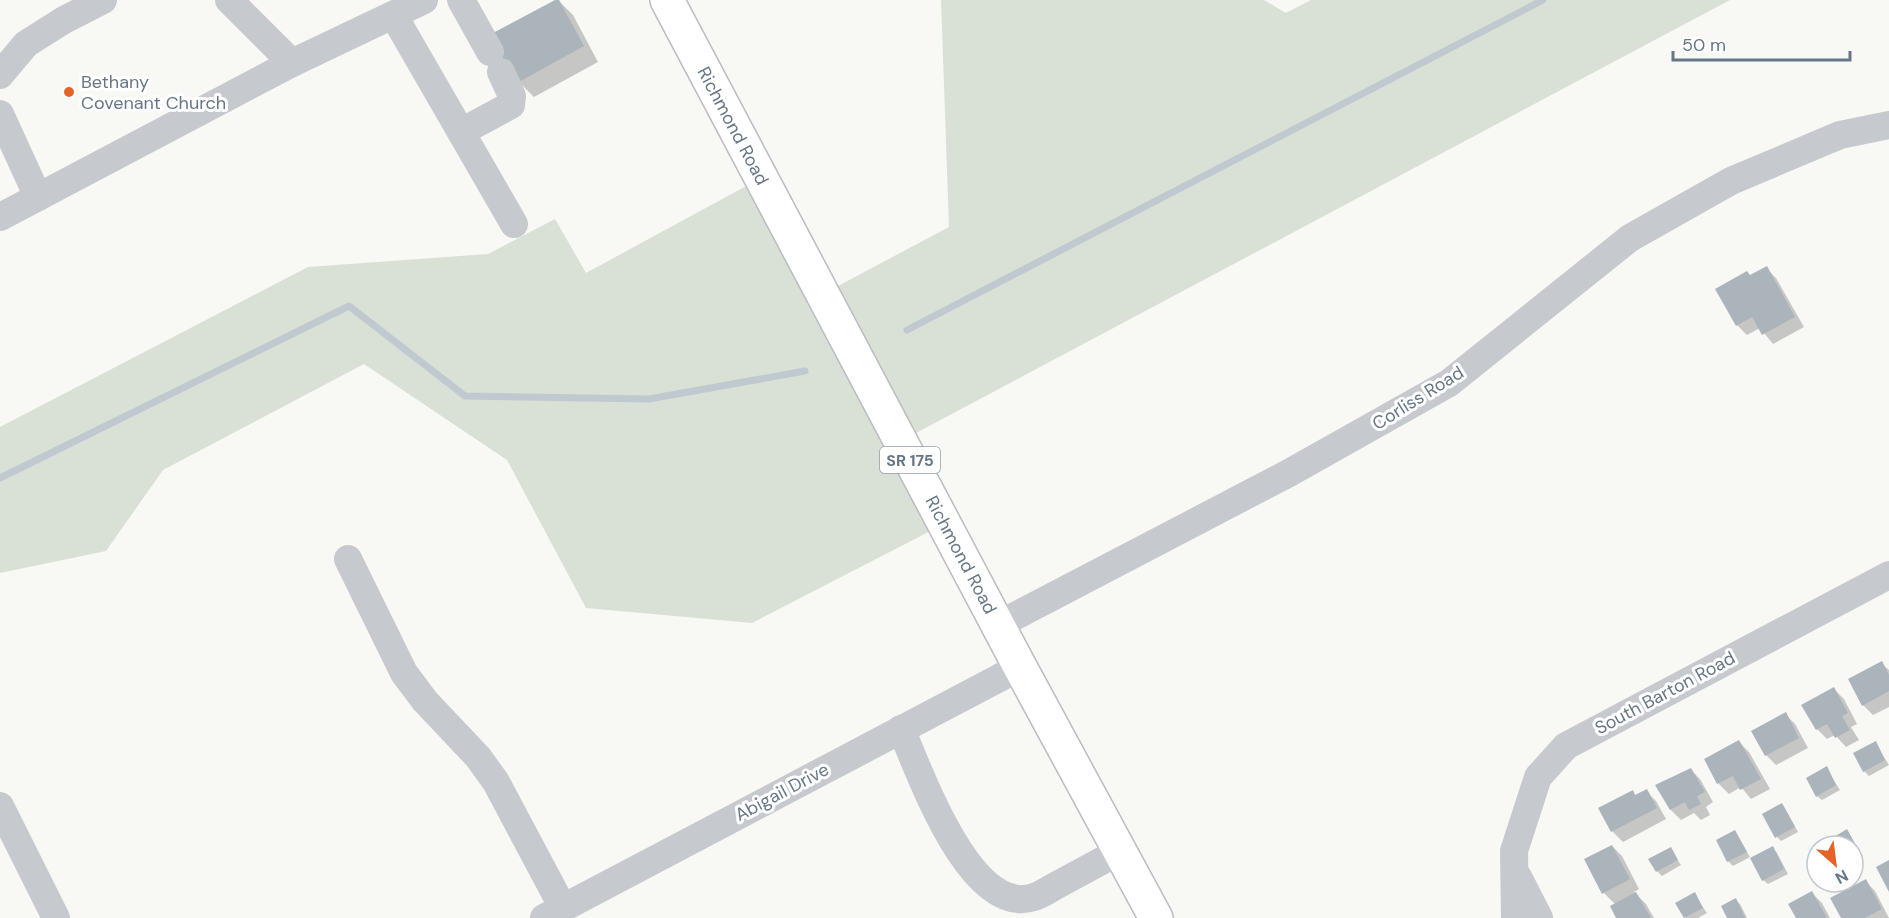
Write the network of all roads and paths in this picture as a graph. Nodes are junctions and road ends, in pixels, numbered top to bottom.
1 (103, 0) edge
2 (229, 0) edge
3 (424, 0) edge
4 (461, 0) edge
5 (666, 0) edge
6 (394, 15) junction
7 (292, 63) junction
8 (0, 75) edge
9 (0, 114) edge
10 (1889, 125) edge
11 (461, 132) junction
12 (38, 197) junction
13 (0, 217) edge
14 (514, 224) dead end
15 (348, 559) dead end
16 (1889, 575) edge
17 (998, 625) junction
18 (1020, 667) junction
19 (901, 729) junction
20 (0, 806) edge
21 (1120, 851) junction
22 (1514, 871) junction
23 (553, 913) edge
24 (56, 918) edge
25 (1156, 918) edge
26 (1515, 918) edge
27 (1539, 918) edge

1 - 8 street
2 - 7 street
3 - 6 street
4 - 11 street
5 - 17 main road, Richmond Road / SR 175
6 - 7 street
6 - 11 street
7 - 12 street
9 - 12 street
10 - 17 street, Corliss Road
11 - 14 street
12 - 13 street
15 - 23 street
16 - 22 street, South Barton Road
17 - 18 main road, Richmond Road / SR 175
18 - 19 street, Abigail Drive
18 - 21 main road, Richmond Road / SR 175
19 - 21 street
19 - 23 street, Abigail Drive
20 - 24 street
21 - 25 main road, Richmond Road / SR 175
22 - 26 street, South Barton Road
22 - 27 street

